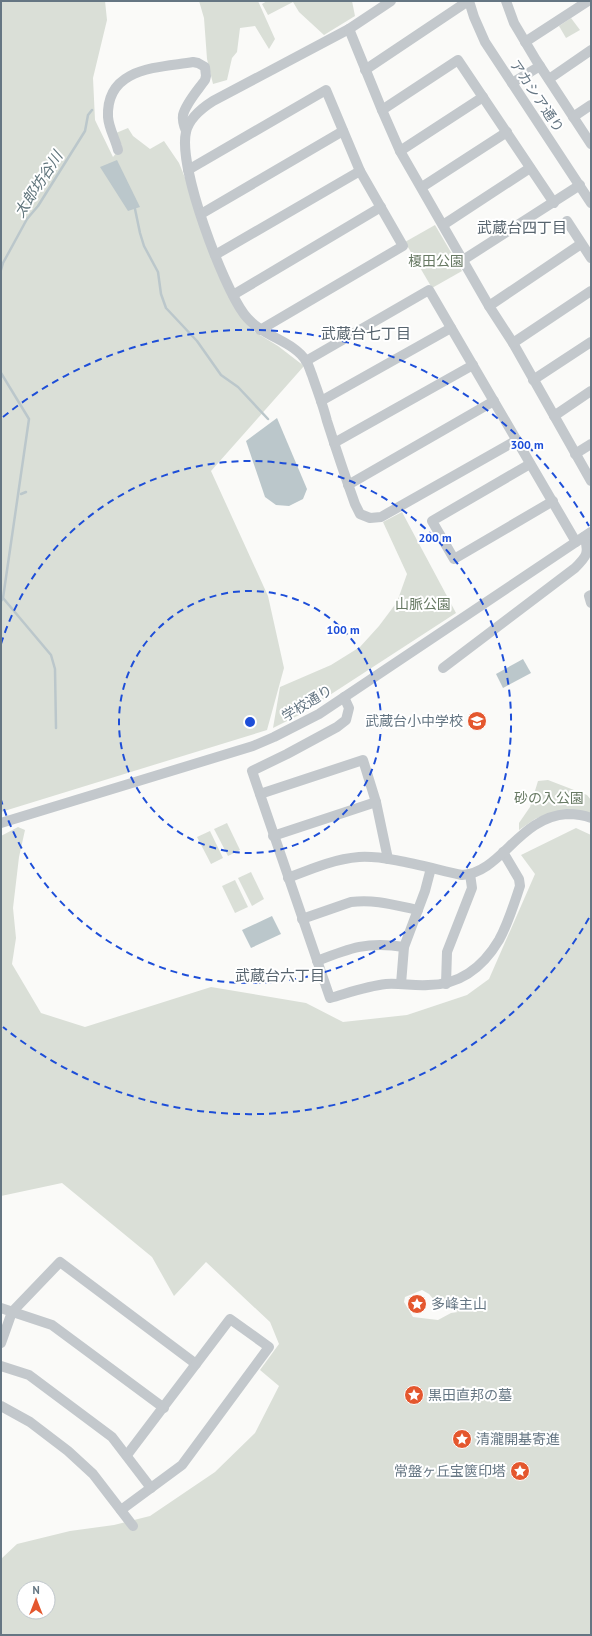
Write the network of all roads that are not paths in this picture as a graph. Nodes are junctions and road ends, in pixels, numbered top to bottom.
1 (391, 1) edge
2 (468, 1) edge
3 (506, 1) edge
4 (588, 1) edge
5 (349, 29) junction
6 (525, 42) junction
7 (591, 50) edge
8 (540, 66) junction
9 (365, 70) junction
10 (549, 79) junction
11 (512, 84) junction
12 (483, 97) junction
13 (591, 105) edge
14 (382, 110) junction
15 (573, 117) junction
16 (186, 131) junction
17 (343, 131) junction
18 (506, 132) junction
19 (591, 144) edge
20 (118, 150) dead end
21 (400, 151) junction
22 (530, 168) junction
23 (188, 170) junction
24 (360, 171) junction
25 (580, 185) junction
26 (422, 187) junction
27 (591, 202) edge
28 (554, 203) junction
29 (380, 207) junction
30 (201, 214) junction
31 (568, 221) dead end
32 (443, 225) junction
33 (581, 244) junction
34 (216, 255) junction
35 (591, 258) edge
36 (463, 260) junction
37 (591, 291) edge
38 (233, 295) junction
39 (489, 306) junction
40 (451, 328) junction
41 (260, 330) junction
42 (591, 342) edge
43 (513, 343) junction
44 (306, 361) junction
45 (473, 365) junction
46 (533, 380) junction
47 (591, 391) edge
48 (321, 401) junction
49 (494, 401) junction
50 (554, 416) junction
51 (517, 440) junction
52 (334, 443) junction
53 (591, 444) edge
54 (575, 454) junction
55 (530, 464) junction
56 (591, 481) edge
57 (348, 484) junction
58 (552, 501) junction
59 (584, 537) edge
60 (591, 595) edge
61 (591, 602) edge
62 (443, 668) dead end
63 (344, 697) junction
64 (260, 794) junction
65 (376, 802) junction
66 (591, 818) edge
67 (1, 823) edge
68 (274, 836) junction
69 (503, 852) junction
70 (388, 859) junction
71 (431, 868) junction
72 (470, 874) junction
73 (288, 878) junction
74 (418, 910) junction
75 (302, 919) junction
76 (404, 947) junction
77 (317, 961) junction
78 (401, 984) junction
79 (446, 984) junction
80 (1, 1308) edge
81 (12, 1312) junction
82 (1, 1343) edge
83 (196, 1364) junction
84 (1, 1366) edge
85 (1, 1406) edge
86 (164, 1408) junction
87 (127, 1456) junction
88 (151, 1488) junction
89 (121, 1510) junction
90 (133, 1526) dead end

1 - 5 street
2 - 9 street
2 - 11 street, アカシア通り
3 - 6 street
4 - 6 street
5 - 9 street
5 - 16 street
6 - 8 street
7 - 10 street
8 - 10 street
8 - 11 street
9 - 14 street
10 - 15 street
11 - 25 street, アカシア通り
12 - 14 street
12 - 18 street
12 - 21 street
13 - 15 street
14 - 21 street
15 - 19 street
16 - 20 street
16 - 23 street
17 - 23 street
17 - 24 street
17 - 30 street
18 - 22 street
18 - 26 street
21 - 26 street
22 - 28 street
22 - 32 street
23 - 30 street
24 - 29 street
24 - 34 street
25 - 27 street, アカシア通り
25 - 28 street
26 - 32 street
28 - 36 street
29 - 38 street
29 - 41 street
30 - 34 street
31 - 33 street
32 - 36 street
33 - 35 street
33 - 39 street
34 - 38 street
36 - 39 street
37 - 43 street
38 - 41 street
39 - 43 street
40 - 44 street
40 - 45 street
40 - 48 street
41 - 44 street
42 - 46 street
43 - 46 street
44 - 48 street
45 - 49 street
45 - 52 street
46 - 50 street
47 - 50 street
48 - 52 street
49 - 51 street
49 - 57 street
50 - 54 street
51 - 55 street
51 - 57 street
52 - 57 street
53 - 54 street
54 - 56 street
55 - 58 street
55 - 58 street
58 - 59 street
59 - 62 street
59 - 63 street, 学校通り
60 - 61 street
63 - 64 street
63 - 67 street, 学校通り
64 - 65 street
64 - 68 street
65 - 68 street
65 - 70 street
66 - 69 street
68 - 73 street
69 - 72 street
69 - 79 street
70 - 71 street
70 - 73 street
71 - 72 street
71 - 74 street
72 - 79 street
73 - 75 street
74 - 75 street
74 - 76 street
75 - 77 street
76 - 77 street
76 - 78 street
77 - 78 street
78 - 79 street
80 - 81 street
81 - 82 street
81 - 83 street
81 - 86 street
83 - 86 street
83 - 88 street
84 - 87 street
85 - 89 street
86 - 87 street
87 - 88 street
88 - 89 street
89 - 90 street

